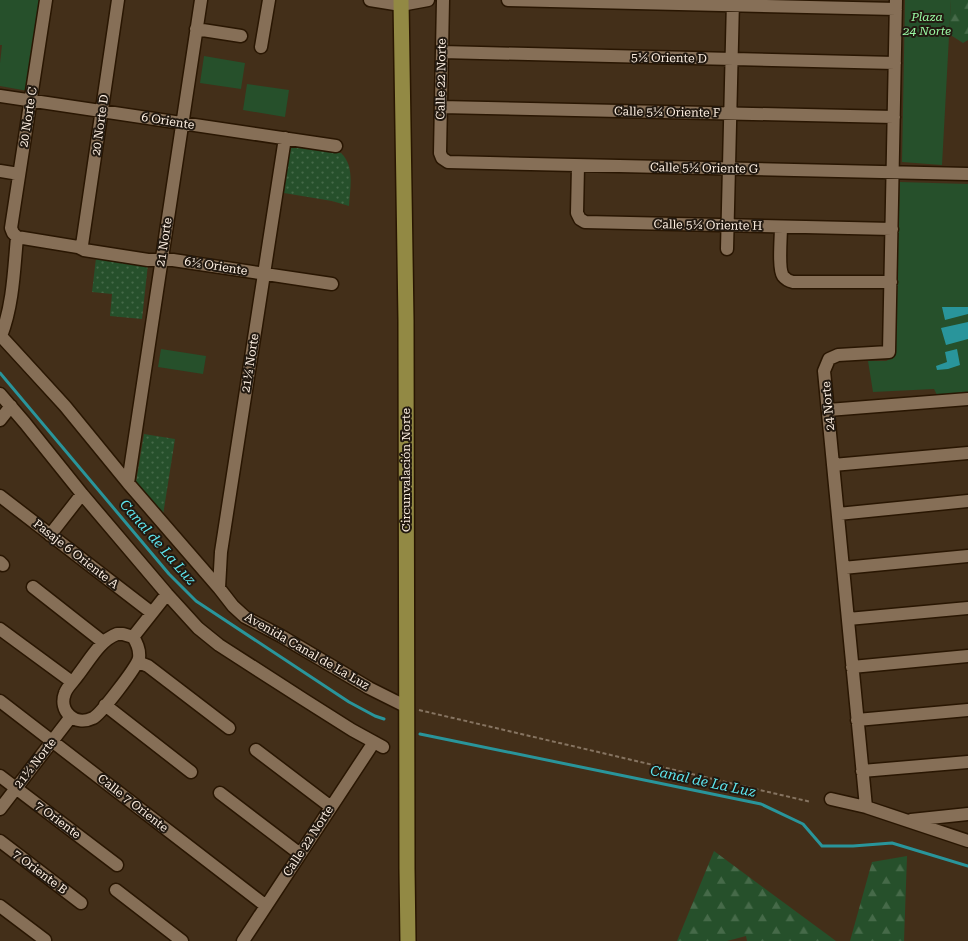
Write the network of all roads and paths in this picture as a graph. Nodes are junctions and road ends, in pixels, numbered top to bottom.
1 (46, 0) edge
2 (118, 0) edge
3 (201, 0) edge
4 (269, 0) edge
5 (370, 0) edge
6 (428, 0) edge
7 (443, 0) edge
8 (508, 0) edge
9 (401, 2) edge
10 (732, 3) edge
11 (896, 4) edge
12 (196, 29) junction
13 (241, 36) dead end
14 (261, 48) dead end
15 (442, 52) junction
16 (731, 59) junction
17 (895, 63) junction
18 (0, 96) edge
19 (31, 100) junction
20 (441, 107) junction
21 (102, 111) junction
22 (730, 114) junction
23 (894, 117) junction
24 (182, 123) junction
25 (285, 138) junction
26 (336, 146) dead end
27 (442, 158) joint
28 (578, 166) junction
29 (729, 168) junction
30 (0, 170) edge
31 (893, 173) junction
32 (19, 174) junction
33 (968, 174) edge
34 (727, 226) junction
35 (781, 227) junction
36 (892, 229) junction
37 (15, 235) junction
38 (727, 249) dead end
39 (84, 250) junction
40 (162, 260) junction
41 (264, 273) junction
42 (891, 282) junction
43 (332, 284) dead end
44 (1, 336) edge
45 (0, 394) edge
46 (968, 399) edge
47 (11, 406) junction
48 (828, 410) junction
49 (0, 420) edge
50 (968, 453) edge
51 (833, 465) junction
52 (128, 483) junction
53 (82, 494) junction
54 (0, 496) edge
55 (968, 501) edge
56 (838, 514) junction
57 (50, 535) junction
58 (968, 556) edge
59 (843, 568) junction
60 (33, 587) dead end
61 (219, 588) junction
62 (166, 594) junction
63 (968, 608) edge
64 (152, 613) junction
65 (848, 619) junction
66 (0, 629) edge
67 (133, 637) junction
68 (103, 642) junction
69 (968, 656) edge
70 (138, 662) junction
71 (852, 667) junction
72 (72, 682) junction
73 (0, 701) edge
74 (105, 705) junction
75 (407, 707) junction
76 (968, 710) edge
77 (70, 718) junction
78 (858, 720) junction
79 (228, 728) dead end
80 (52, 741) junction
81 (256, 750) dead end
82 (968, 762) edge
83 (862, 771) junction
84 (191, 772) dead end
85 (0, 776) edge
86 (16, 788) junction
87 (220, 793) dead end
88 (831, 799) dead end
89 (811, 802) dead end
90 (331, 807) junction
91 (866, 807) junction
92 (0, 809) edge
93 (968, 814) edge
94 (904, 821) junction
95 (0, 841) edge
96 (968, 841) edge
97 (300, 854) junction
98 (117, 865) dead end
99 (116, 890) dead end
100 (81, 903) dead end
101 (0, 906) edge
102 (266, 906) junction
103 (45, 940) edge
104 (182, 941) edge
105 (243, 941) edge
106 (408, 941) edge

1 - 19 street, 20 Norte C
2 - 21 street, 20 Norte D
3 - 12 street, 21 Norte
4 - 14 street
5 - 9 street
6 - 9 street
7 - 15 street, Calle 22 Norte
8 - 10 street
9 - 75 main road, Circunvalación Norte
10 - 11 street
10 - 16 street
11 - 17 street, 24 Norte
12 - 13 street
12 - 24 street, 21 Norte
15 - 16 street, 5½ Oriente D
15 - 20 street, Calle 22 Norte
16 - 17 street, 5½ Oriente D
16 - 22 street
17 - 23 street, 24 Norte
18 - 19 street, 6 Oriente
19 - 21 street, 6 Oriente
19 - 32 street, 20 Norte C
20 - 22 street, Calle 5½ Oriente F
20 - 27 street, Calle 22 Norte
21 - 24 street, 6 Oriente
21 - 39 street, 20 Norte D
22 - 23 street, Calle 5½ Oriente F
22 - 29 street
23 - 31 street, 24 Norte
24 - 25 street, 6 Oriente
24 - 40 street, 21 Norte
25 - 26 street, 6 Oriente
25 - 41 street, 21½ Norte
27 - 28 street, Calle 5½ Oriente G
28 - 29 street, Calle 5½ Oriente G
28 - 34 street, Calle 5½ Oriente H
29 - 31 street, Calle 5½ Oriente G
29 - 34 street
30 - 32 street
31 - 33 street, Calle 5½ Oriente G
31 - 36 street, 24 Norte
32 - 37 street, 20 Norte C
34 - 35 street, Calle 5½ Oriente H
34 - 38 street
35 - 36 street, Calle 5½ Oriente H
35 - 42 street
36 - 42 street, 24 Norte
37 - 39 street, 6½ Oriente
37 - 44 street, 20 Norte C
39 - 40 street, 6½ Oriente
40 - 41 street, 6½ Oriente
40 - 52 street, 21 Norte
41 - 43 street, 6½ Oriente
41 - 61 street, 21½ Norte
42 - 48 street, 24 Norte
44 - 52 street, Avenida Canal de La Luz
45 - 47 street
46 - 48 street
47 - 49 street
47 - 53 street
48 - 51 street, 24 Norte
50 - 51 street
51 - 56 street, 24 Norte
52 - 61 street, Avenida Canal de La Luz
53 - 57 street
53 - 62 street
54 - 57 street, Pasaje 6 Oriente A
55 - 56 street
56 - 59 street, 24 Norte
57 - 64 street, Pasaje 6 Oriente A
58 - 59 street
59 - 65 street, 24 Norte
60 - 68 street
61 - 75 street, Avenida Canal de La Luz
62 - 64 street
62 - 90 street, Calle 22 Norte
63 - 65 street
64 - 67 street
65 - 71 street, 24 Norte
66 - 72 street
67 - 68 street
67 - 70 street
68 - 72 street
69 - 71 street
70 - 74 street
70 - 79 street
71 - 78 street, 24 Norte
72 - 77 street
73 - 80 street, Calle 7 Oriente
74 - 77 street
74 - 84 street
75 - 89 path
75 - 106 main road, Circunvalación Norte
76 - 78 street
77 - 80 street, 21½ Norte
78 - 83 street, 24 Norte
80 - 86 street, 21½ Norte
80 - 102 street, Calle 7 Oriente
81 - 90 street
82 - 83 street
83 - 91 street, 24 Norte
85 - 86 street, 7 Oriente
86 - 92 street, 21½ Norte
86 - 98 street, 7 Oriente
87 - 97 street
88 - 91 street
90 - 97 street, Calle 22 Norte
91 - 94 street
93 - 94 street
94 - 96 street
95 - 100 street, 7 Oriente B
97 - 102 street, Calle 22 Norte
99 - 104 street
101 - 103 street
102 - 105 street, Calle 22 Norte

